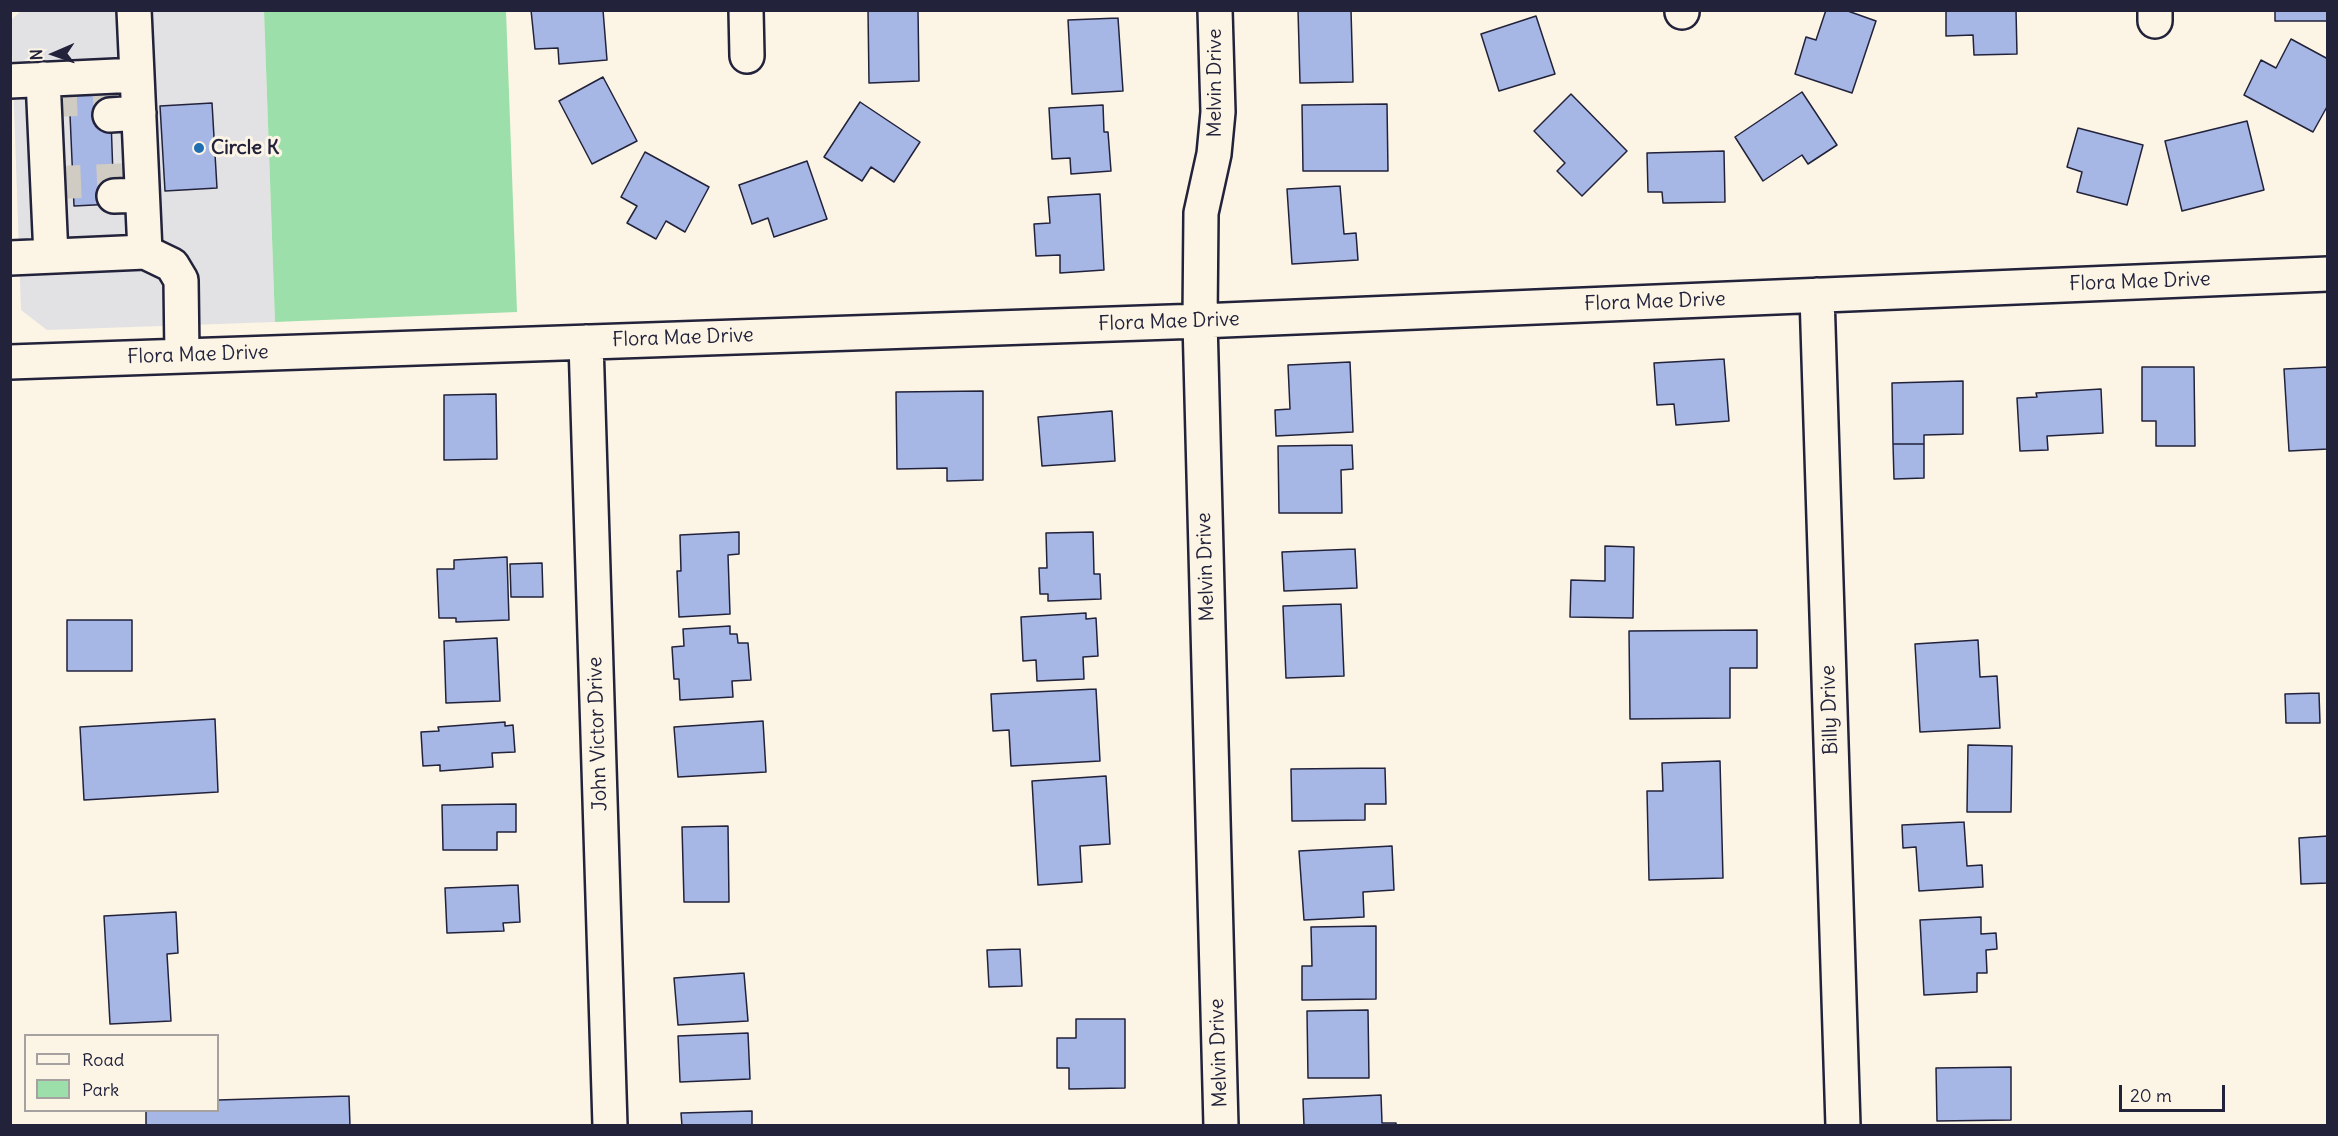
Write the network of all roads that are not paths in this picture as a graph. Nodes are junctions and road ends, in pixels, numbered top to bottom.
1 (134, 10) edge
2 (746, 10) edge
3 (1215, 10) edge
4 (747, 56) dead end
5 (137, 75) junction
6 (43, 80) junction
7 (10, 81) edge
8 (145, 252) junction
9 (51, 256) junction
10 (10, 258) edge
11 (2328, 274) edge
12 (1816, 295) junction
13 (1200, 321) junction
14 (586, 342) junction
15 (182, 356) junction
16 (10, 362) edge
17 (610, 1125) edge
18 (1221, 1125) edge
19 (1843, 1125) edge

1 - 5 street
2 - 4 street
3 - 13 street, Melvin Drive
5 - 6 street
5 - 8 street
6 - 7 street
6 - 9 street
8 - 9 street
8 - 15 street
9 - 10 street
11 - 12 street, Flora Mae Drive
12 - 13 street, Flora Mae Drive
12 - 19 street, Billy Drive
13 - 14 street, Flora Mae Drive
13 - 18 street, Melvin Drive
14 - 15 street, Flora Mae Drive
14 - 17 street, John Victor Drive
15 - 16 street, Flora Mae Drive

